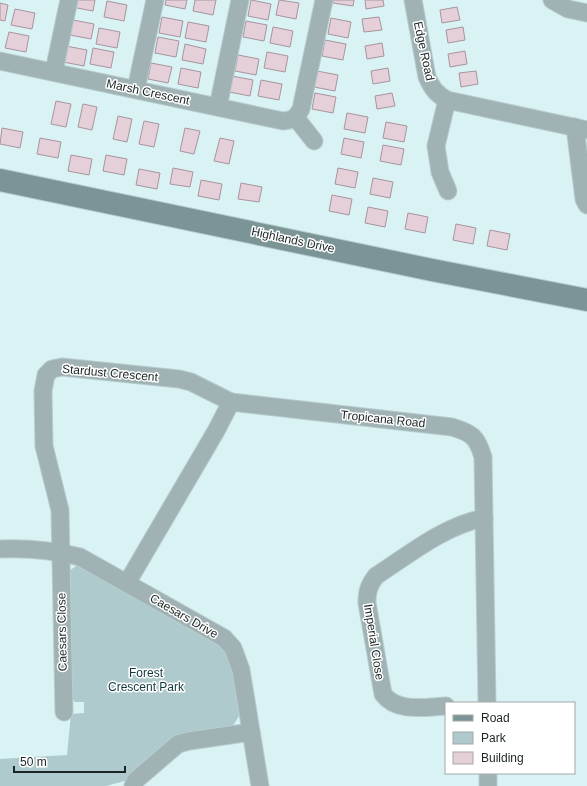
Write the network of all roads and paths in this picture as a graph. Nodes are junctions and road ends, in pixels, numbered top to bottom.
1 (68, 0) edge
2 (154, 0) edge
3 (240, 0) edge
4 (324, 0) edge
5 (413, 0) edge
6 (552, 0) edge
7 (587, 13) edge
8 (0, 61) edge
9 (54, 71) junction
10 (136, 89) junction
11 (448, 100) junction
12 (218, 107) junction
13 (296, 118) junction
14 (581, 129) edge
15 (314, 141) dead end
16 (0, 180) edge
17 (448, 191) dead end
18 (587, 205) edge
19 (587, 300) edge
20 (230, 402) junction
21 (484, 518) junction
22 (0, 549) edge
23 (61, 552) junction
24 (127, 583) junction
25 (487, 702) edge
26 (445, 706) edge
27 (64, 712) dead end
28 (251, 732) junction
29 (488, 774) edge
30 (133, 786) edge
31 (260, 786) edge
32 (488, 786) edge

1 - 9 street
2 - 10 street
3 - 12 street
4 - 13 street
5 - 11 street, Edge Road
6 - 7 street
8 - 9 street, Marsh Crescent
9 - 10 street, Marsh Crescent
10 - 12 street, Marsh Crescent
11 - 14 street, Edge Road
11 - 17 street
12 - 13 street, Marsh Crescent
13 - 15 street
14 - 18 street
16 - 19 main road, Highlands Drive
20 - 21 street, Tropicana Road
20 - 23 street, Stardust Crescent
20 - 24 street
21 - 25 street, Tropicana Road
21 - 26 street, Imperial Close
22 - 23 street, Caesars Drive
23 - 24 street, Caesars Drive
23 - 27 street, Caesars Close
24 - 28 street, Caesars Drive
28 - 30 street
28 - 31 street, Caesars Drive
29 - 32 street

